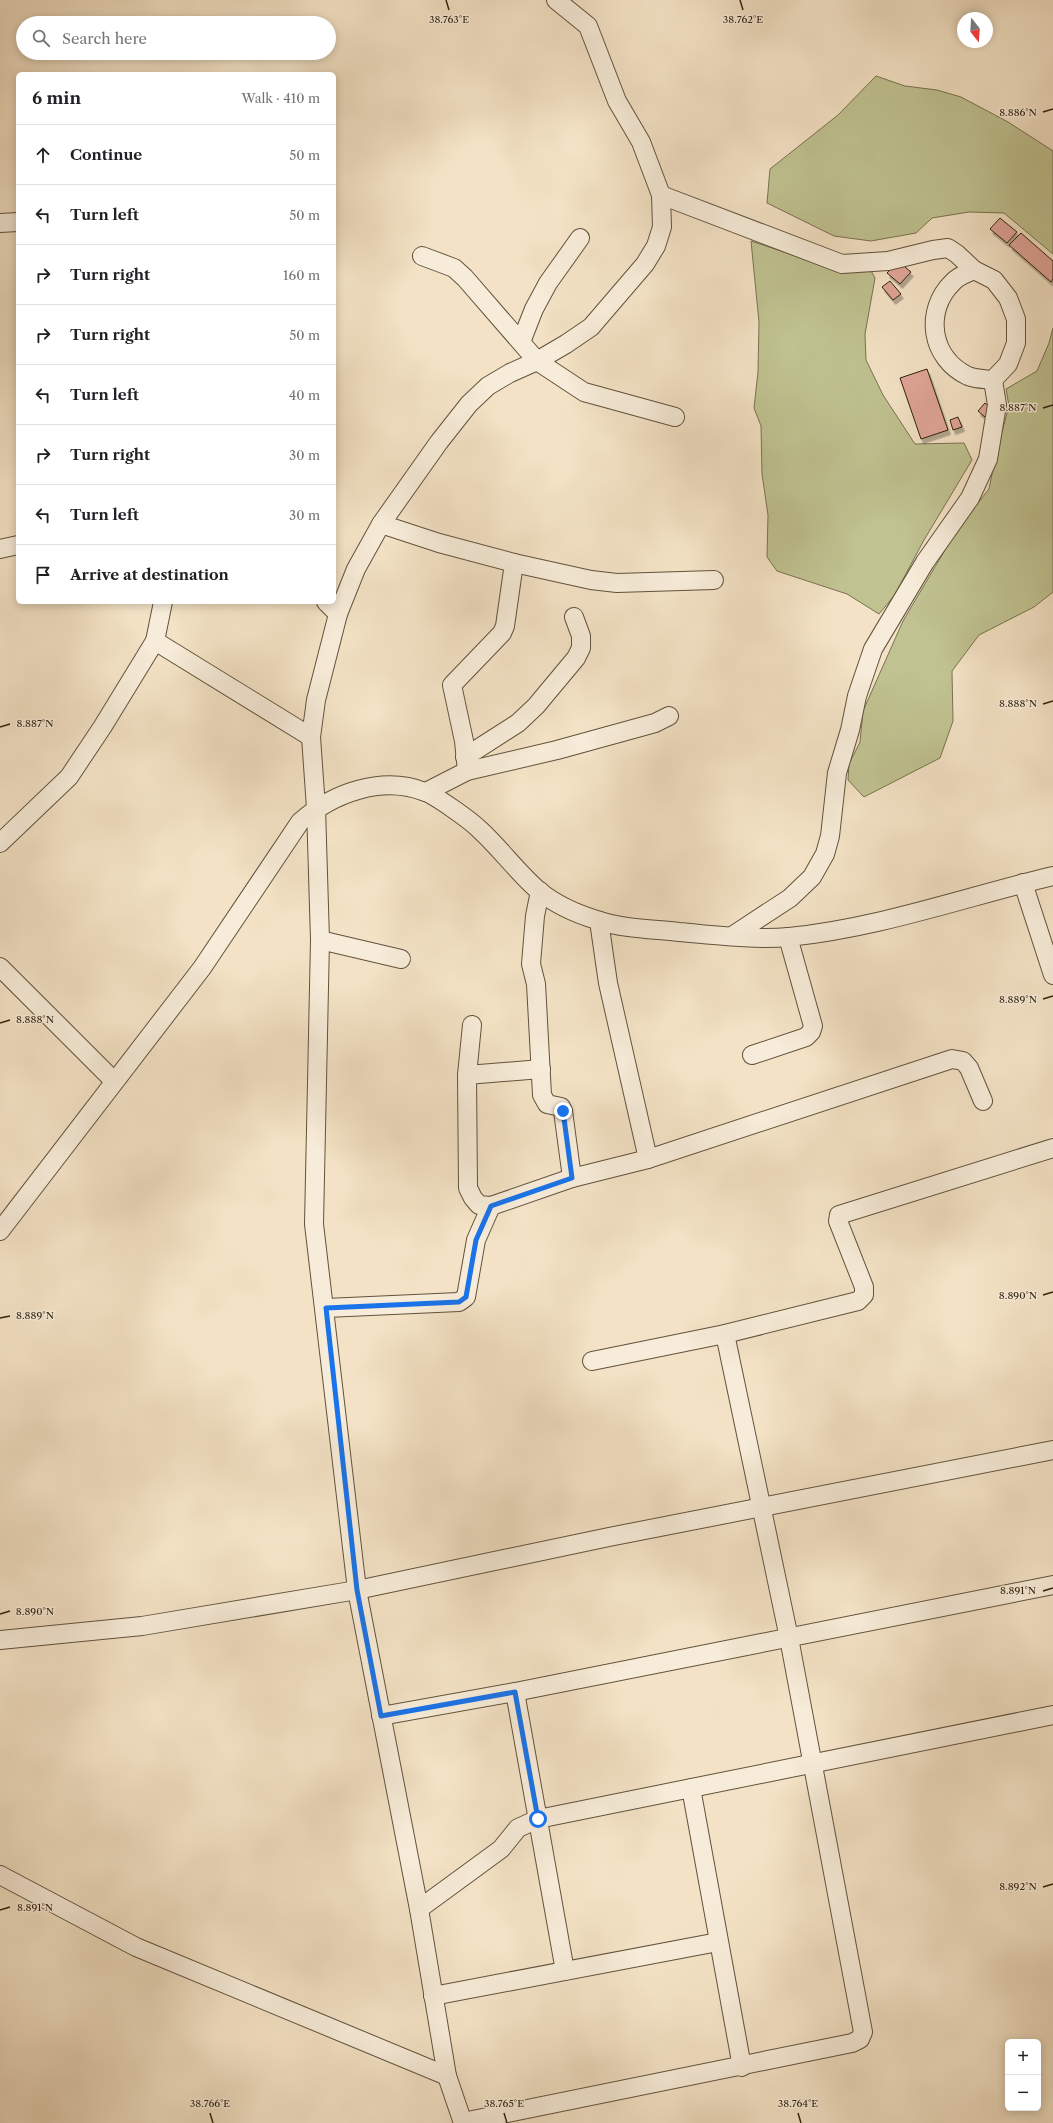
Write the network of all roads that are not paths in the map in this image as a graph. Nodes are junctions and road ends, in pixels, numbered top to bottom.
1 (556, 0) edge
2 (661, 195) junction
3 (16, 222) edge
4 (0, 224) edge
5 (580, 238) dead end
6 (422, 256) dead end
7 (974, 270) junction
8 (521, 342) junction
9 (537, 361) junction
10 (993, 380) junction
11 (675, 417) dead end
12 (381, 524) junction
13 (16, 545) edge
14 (0, 549) edge
15 (514, 563) junction
16 (714, 580) dead end
17 (336, 602) edge
18 (162, 604) edge
19 (332, 608) edge
20 (574, 616) dead end
21 (155, 641) junction
22 (669, 716) dead end
23 (311, 737) junction
24 (466, 764) junction
25 (426, 792) junction
26 (316, 808) junction
27 (0, 843) edge
28 (1053, 876) edge
29 (1023, 883) junction
30 (540, 891) junction
31 (599, 921) junction
32 (732, 936) junction
33 (788, 937) junction
34 (320, 940) junction
35 (401, 959) dead end
36 (0, 967) edge
37 (1053, 975) edge
38 (472, 1025) dead end
39 (752, 1055) dead end
40 (541, 1069) junction
41 (467, 1075) junction
42 (114, 1081) junction
43 (983, 1101) dead end
44 (1053, 1148) edge
45 (648, 1159) junction
46 (572, 1178) junction
47 (491, 1206) junction
48 (0, 1231) edge
49 (326, 1308) junction
50 (725, 1334) junction
51 (592, 1361) dead end
52 (1053, 1450) edge
53 (762, 1507) junction
54 (1053, 1585) edge
55 (357, 1590) junction
56 (789, 1638) junction
57 (0, 1640) edge
58 (515, 1692) junction
59 (1053, 1715) edge
60 (381, 1716) junction
61 (813, 1763) junction
62 (691, 1788) junction
63 (538, 1819) junction
64 (0, 1875) edge
65 (419, 1909) junction
66 (718, 1942) junction
67 (565, 1971) junction
68 (433, 1996) junction
69 (742, 2066) junction
70 (447, 2076) junction
71 (463, 2123) edge

1 - 2 street
2 - 7 street
2 - 9 street
3 - 4 street
5 - 8 street
6 - 8 street
7 - 10 street
7 - 10 street
8 - 9 street
9 - 11 street
9 - 12 street
10 - 32 street
12 - 15 street
12 - 17 street
13 - 14 street
15 - 16 street
15 - 24 street
18 - 21 street
19 - 23 street
20 - 24 street
21 - 23 street
21 - 27 street
22 - 24 street
23 - 26 street
24 - 25 street
25 - 26 street
25 - 30 street
26 - 34 street
26 - 42 street
28 - 29 street
29 - 33 street
29 - 37 street
30 - 31 street
30 - 40 street
31 - 32 street
31 - 45 street
32 - 33 street
33 - 39 street
34 - 35 street
34 - 49 street
36 - 42 street
38 - 41 street
40 - 41 street
40 - 46 street
41 - 47 street
42 - 48 street
43 - 45 street
44 - 50 street
45 - 46 street
46 - 47 street
47 - 49 street
49 - 55 street
50 - 51 street
50 - 53 street
52 - 53 street
53 - 55 street
53 - 56 street
54 - 56 street
55 - 57 street
55 - 60 street
56 - 58 street
56 - 61 street
58 - 60 street
58 - 63 street
59 - 61 street
60 - 65 street
61 - 62 street
61 - 69 street
62 - 63 street
62 - 66 street
63 - 65 street
63 - 67 street
64 - 70 street
65 - 68 street
66 - 67 street
66 - 69 street
67 - 68 street
68 - 70 street
69 - 71 street
70 - 71 street

